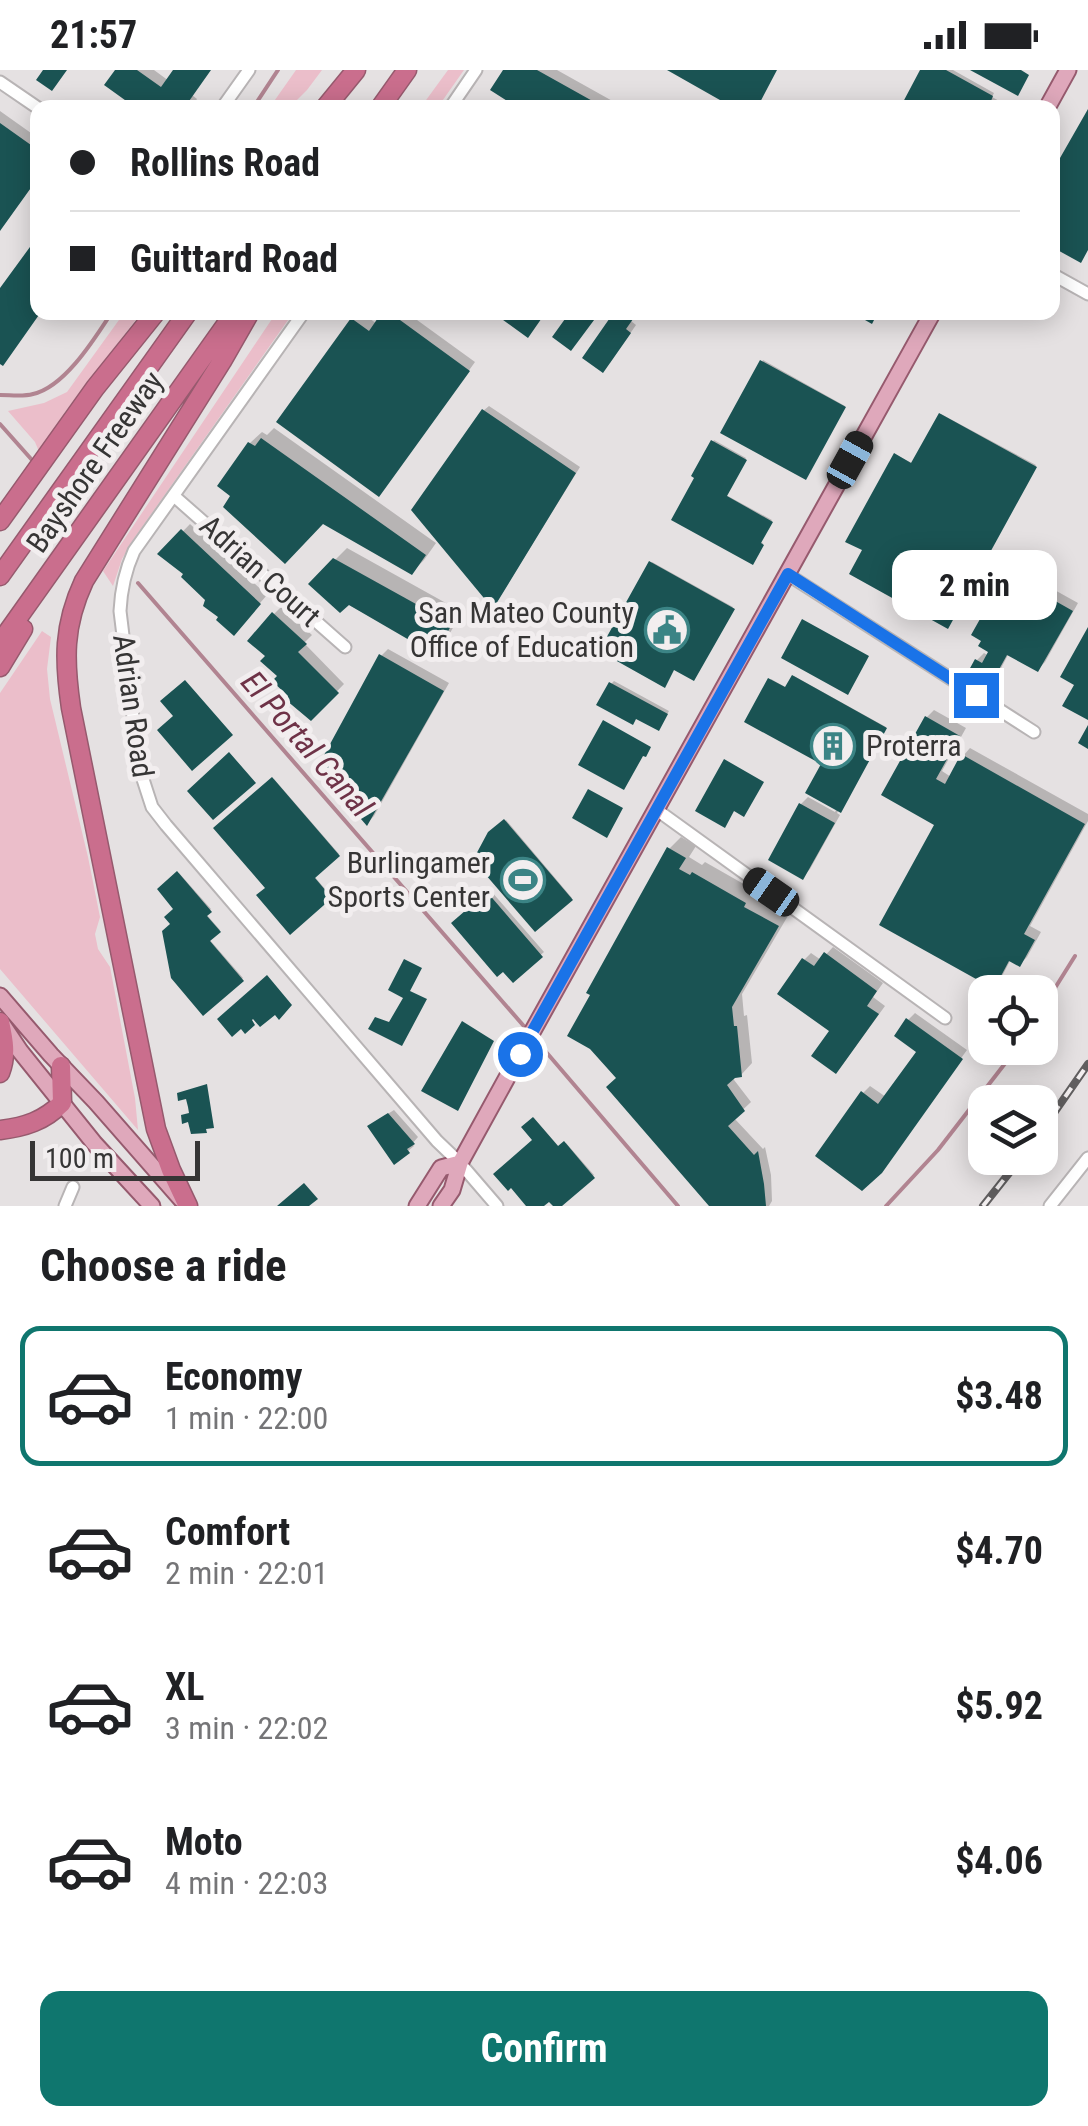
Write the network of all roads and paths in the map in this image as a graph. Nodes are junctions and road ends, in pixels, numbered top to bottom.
1 (249, 70) edge
2 (359, 70) edge
3 (407, 70) edge
4 (476, 70) edge
5 (1068, 70) edge
6 (0, 82) edge
7 (228, 100) edge
8 (332, 100) edge
9 (340, 100) edge
10 (386, 100) edge
11 (455, 100) edge
12 (1051, 100) edge
13 (30, 103) edge
14 (1060, 278) edge
15 (1088, 294) edge
16 (150, 320) edge
17 (182, 320) edge
18 (229, 320) edge
19 (245, 320) edge
20 (298, 320) edge
21 (929, 320) edge
22 (174, 496) junction
23 (0, 522) edge
24 (83, 527) junction
25 (788, 574) junction
26 (0, 576) edge
27 (0, 643) edge
28 (345, 647) dead end
29 (0, 667) edge
30 (1034, 732) dead end
31 (658, 810) junction
32 (0, 996) edge
33 (945, 1018) dead end
34 (0, 1022) edge
35 (61, 1066) junction
36 (0, 1073) edge
37 (62, 1103) junction
38 (0, 1130) edge
39 (1088, 1158) edge
40 (460, 1162) junction
41 (73, 1187) dead end
42 (65, 1206) edge
43 (152, 1206) edge
44 (187, 1206) edge
45 (417, 1206) edge
46 (441, 1206) edge
47 (498, 1206) edge
48 (1050, 1206) edge

1 - 7 street
2 - 8 highway
2 - 9 highway
3 - 10 highway
4 - 11 street
5 - 12 main road
6 - 13 street
14 - 15 street
16 - 23 highway
17 - 26 highway, Bayshore Freeway
18 - 24 highway, Bayshore Freeway
19 - 44 highway
20 - 22 street, Adrian Road
21 - 25 main road
22 - 28 street, Adrian Court
22 - 40 street, Adrian Road
24 - 27 highway, Bayshore Freeway
24 - 29 highway
25 - 30 street
25 - 31 main road
31 - 33 street
31 - 40 main road
32 - 35 main road
34 - 36 highway
34 - 37 main road
35 - 37 highway
35 - 44 main road
37 - 38 highway
37 - 43 main road
39 - 48 street
40 - 45 main road
40 - 46 main road
40 - 47 street, Adrian Road
41 - 42 street

